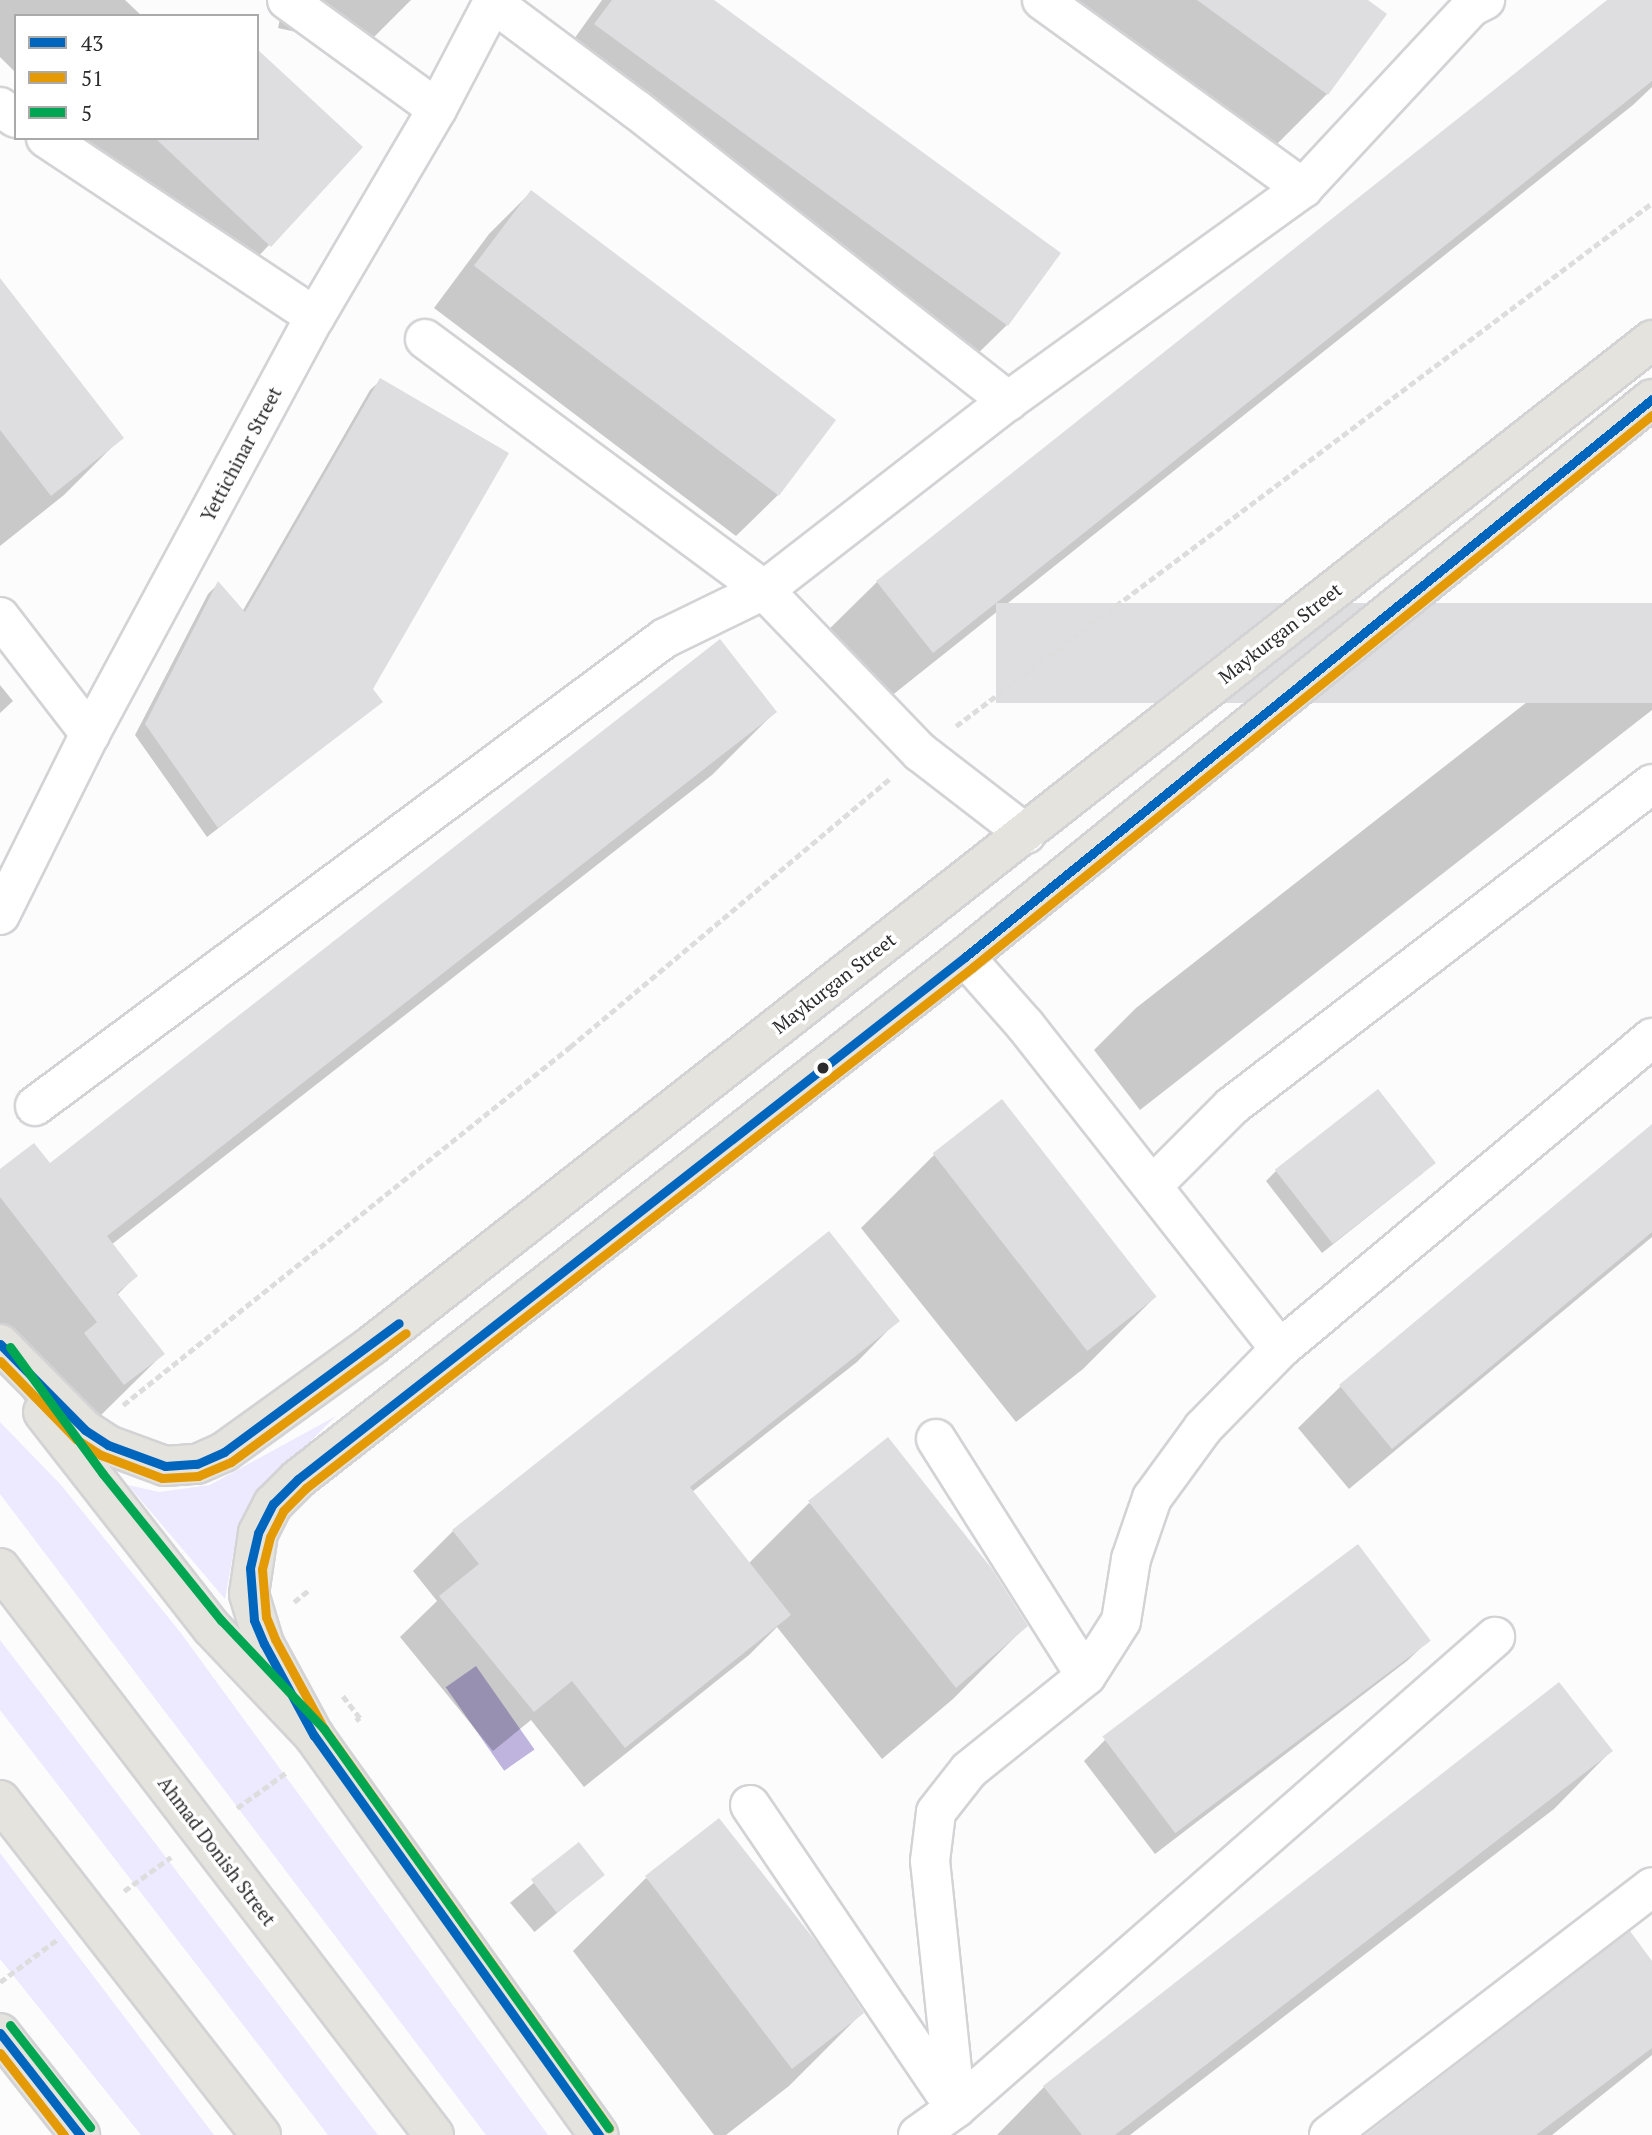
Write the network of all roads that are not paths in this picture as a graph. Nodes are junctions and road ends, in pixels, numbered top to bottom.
1 (287, 0) edge
2 (1042, 0) edge
3 (493, 1) edge
4 (1473, 2) edge
5 (437, 108) junction
6 (49, 140) edge
7 (1303, 188) junction
8 (315, 317) junction
9 (425, 339) dead end
10 (1652, 340) edge
11 (1652, 399) edge
12 (1008, 401) junction
13 (764, 590) junction
14 (0, 617) edge
15 (90, 734) junction
16 (1652, 785) edge
17 (1026, 834) junction
18 (0, 915) edge
19 (965, 957) junction
20 (1652, 1038) edge
21 (35, 1106) dead end
22 (1153, 1185) junction
23 (0, 1344) edge
24 (1280, 1349) junction
25 (0, 1354) edge
26 (936, 1439) dead end
27 (0, 1568) edge
28 (1495, 1637) dead end
29 (1086, 1676) junction
30 (314, 1736) junction
31 (0, 1800) edge
32 (750, 1805) dead end
33 (1652, 1887) edge
34 (0, 2033) edge
35 (956, 2108) junction
36 (80, 2135) edge
37 (261, 2135) edge
38 (434, 2135) edge
39 (599, 2135) edge
40 (918, 2135) edge
41 (1329, 2135) edge

1 - 5 street
2 - 7 street
3 - 5 street, Yettichinаr Street
3 - 12 street
4 - 7 street
5 - 8 street, Yettichinаr Street
6 - 8 street
7 - 12 street
8 - 15 street, Yettichinаr Street
9 - 13 street
10 - 17 main road, Maykurgan Street
11 - 19 main road
12 - 13 street
13 - 17 street
13 - 21 street
14 - 15 street
15 - 18 street, Yettichinаr Street
16 - 22 street
17 - 23 main road, Maykurgan Street
19 - 22 street
19 - 30 main road
20 - 24 street
22 - 24 street
24 - 29 street
25 - 30 main road
26 - 29 street
27 - 38 main road, Ahmad Donish Street
28 - 35 street
29 - 35 street
30 - 39 main road
31 - 37 main road
32 - 35 street
33 - 41 street
34 - 36 main road
35 - 40 street

